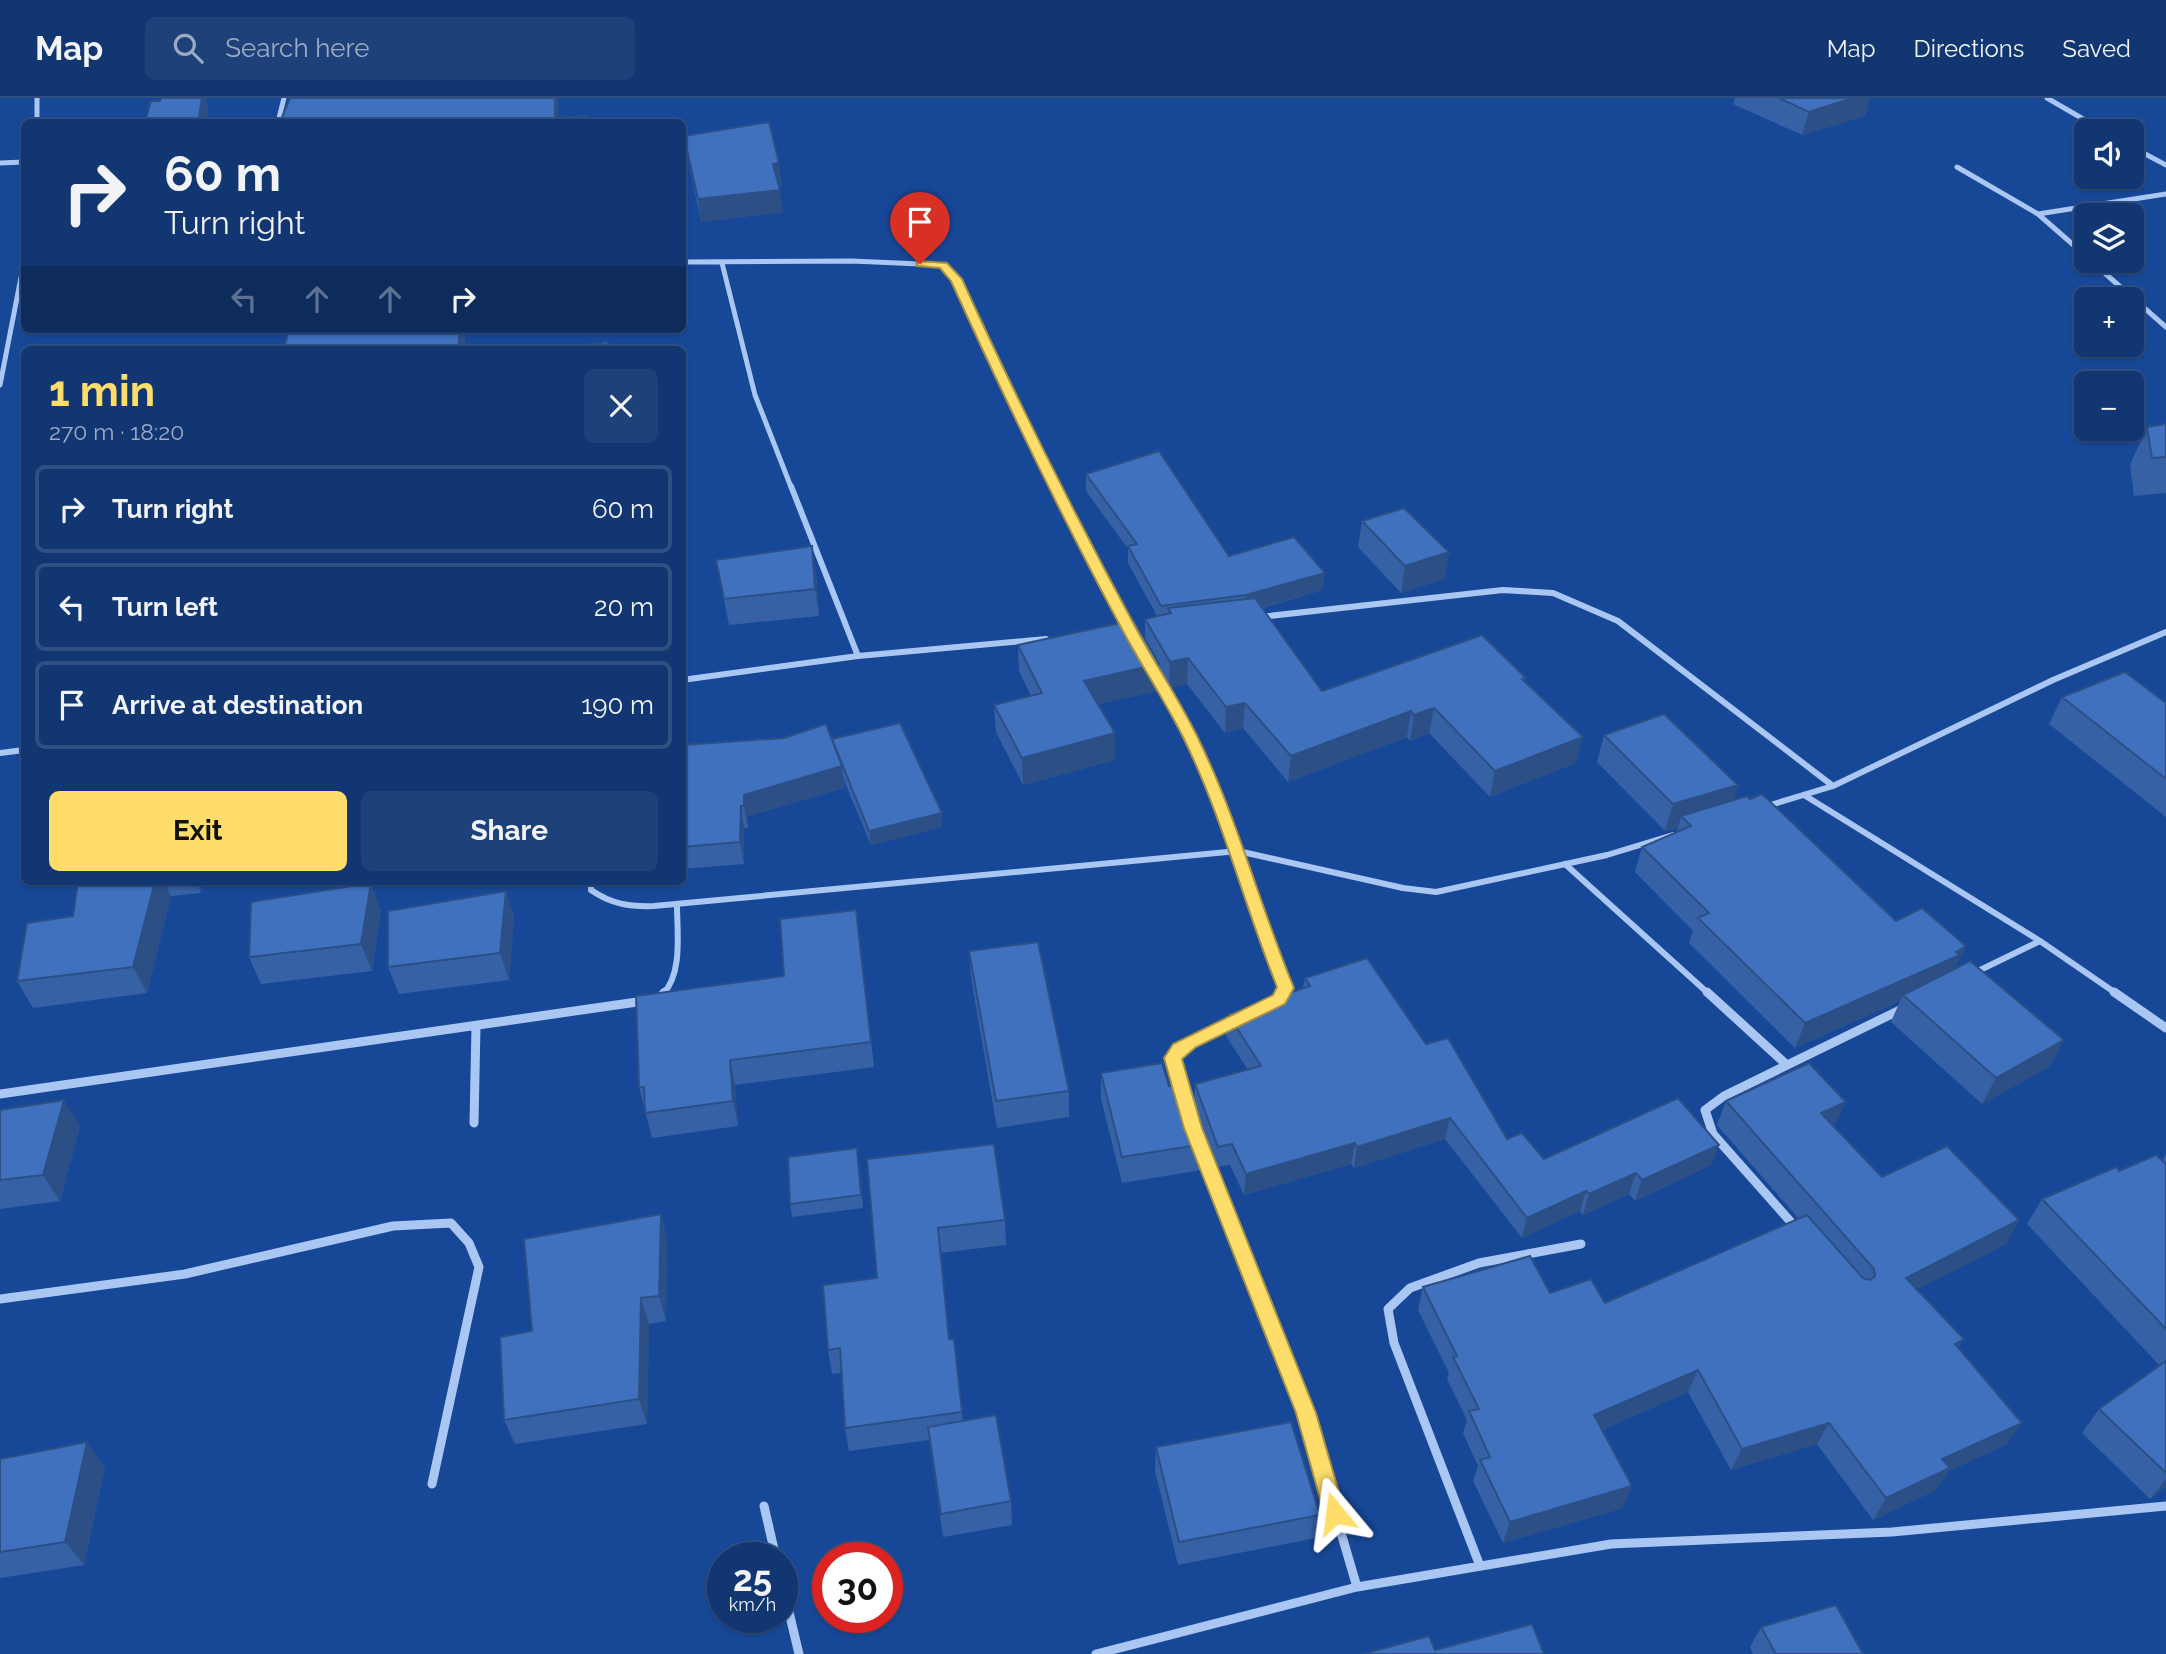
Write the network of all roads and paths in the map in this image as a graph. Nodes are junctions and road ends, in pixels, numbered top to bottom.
1 (48, 98) edge
2 (284, 98) edge
3 (2047, 98) edge
4 (37, 99) edge
5 (37, 119) edge
6 (279, 119) edge
7 (2083, 119) edge
8 (2144, 154) edge
9 (21, 162) edge
10 (0, 163) edge
11 (2166, 165) edge
12 (1958, 167) dead end
13 (2166, 194) edge
14 (2038, 214) junction
15 (2074, 246) edge
16 (686, 262) edge
17 (722, 263) junction
18 (2105, 273) edge
19 (21, 276) edge
20 (2166, 327) edge
21 (2, 367) edge
22 (0, 385) edge
23 (1255, 618) edge
24 (1144, 630) edge
25 (1131, 632) junction
26 (2166, 632) edge
27 (1117, 633) edge
28 (1049, 639) edge
29 (858, 656) junction
30 (1151, 668) edge
31 (686, 679) edge
32 (21, 750) edge
33 (0, 753) edge
34 (1833, 786) junction
35 (1804, 795) junction
36 (1752, 811) edge
37 (1686, 831) edge
38 (1238, 850) junction
39 (1564, 864) junction
40 (591, 885) edge
41 (677, 905) junction
42 (2040, 941) junction
43 (1968, 976) edge
44 (1907, 1006) edge
45 (1262, 1007) edge
46 (1250, 1013) edge
47 (476, 1026) junction
48 (2166, 1028) edge
49 (1787, 1065) junction
50 (0, 1094) edge
51 (1186, 1105) edge
52 (474, 1123) dead end
53 (1198, 1141) edge
54 (1805, 1238) edge
55 (1581, 1244) dead end
56 (0, 1299) edge
57 (432, 1484) dead end
58 (764, 1506) dead end
59 (2166, 1506) edge
60 (772, 1542) edge
61 (1480, 1566) junction
62 (1357, 1587) junction
63 (794, 1633) edge
64 (799, 1654) edge
65 (1096, 1654) edge

1 - 4 street
2 - 6 street
3 - 7 street
4 - 5 street
8 - 11 street
9 - 10 street
12 - 14 street
13 - 14 street
14 - 15 street
16 - 17 street
17 - 25 street
17 - 29 street
18 - 20 street
19 - 21 street
21 - 22 street
23 - 34 street
24 - 25 street
25 - 27 street
26 - 34 street
28 - 29 street
29 - 31 street
30 - 38 street
32 - 33 street
34 - 35 street
35 - 36 street
35 - 42 street
37 - 39 street
38 - 39 street
38 - 41 street
38 - 45 street
39 - 49 street
40 - 41 street
41 - 47 street
42 - 43 street
42 - 48 street
44 - 49 street
46 - 51 street
47 - 50 street
47 - 52 street
49 - 54 street
53 - 62 street
55 - 61 street
56 - 57 street
58 - 60 street
59 - 61 street
61 - 62 street
62 - 65 street
63 - 64 street

